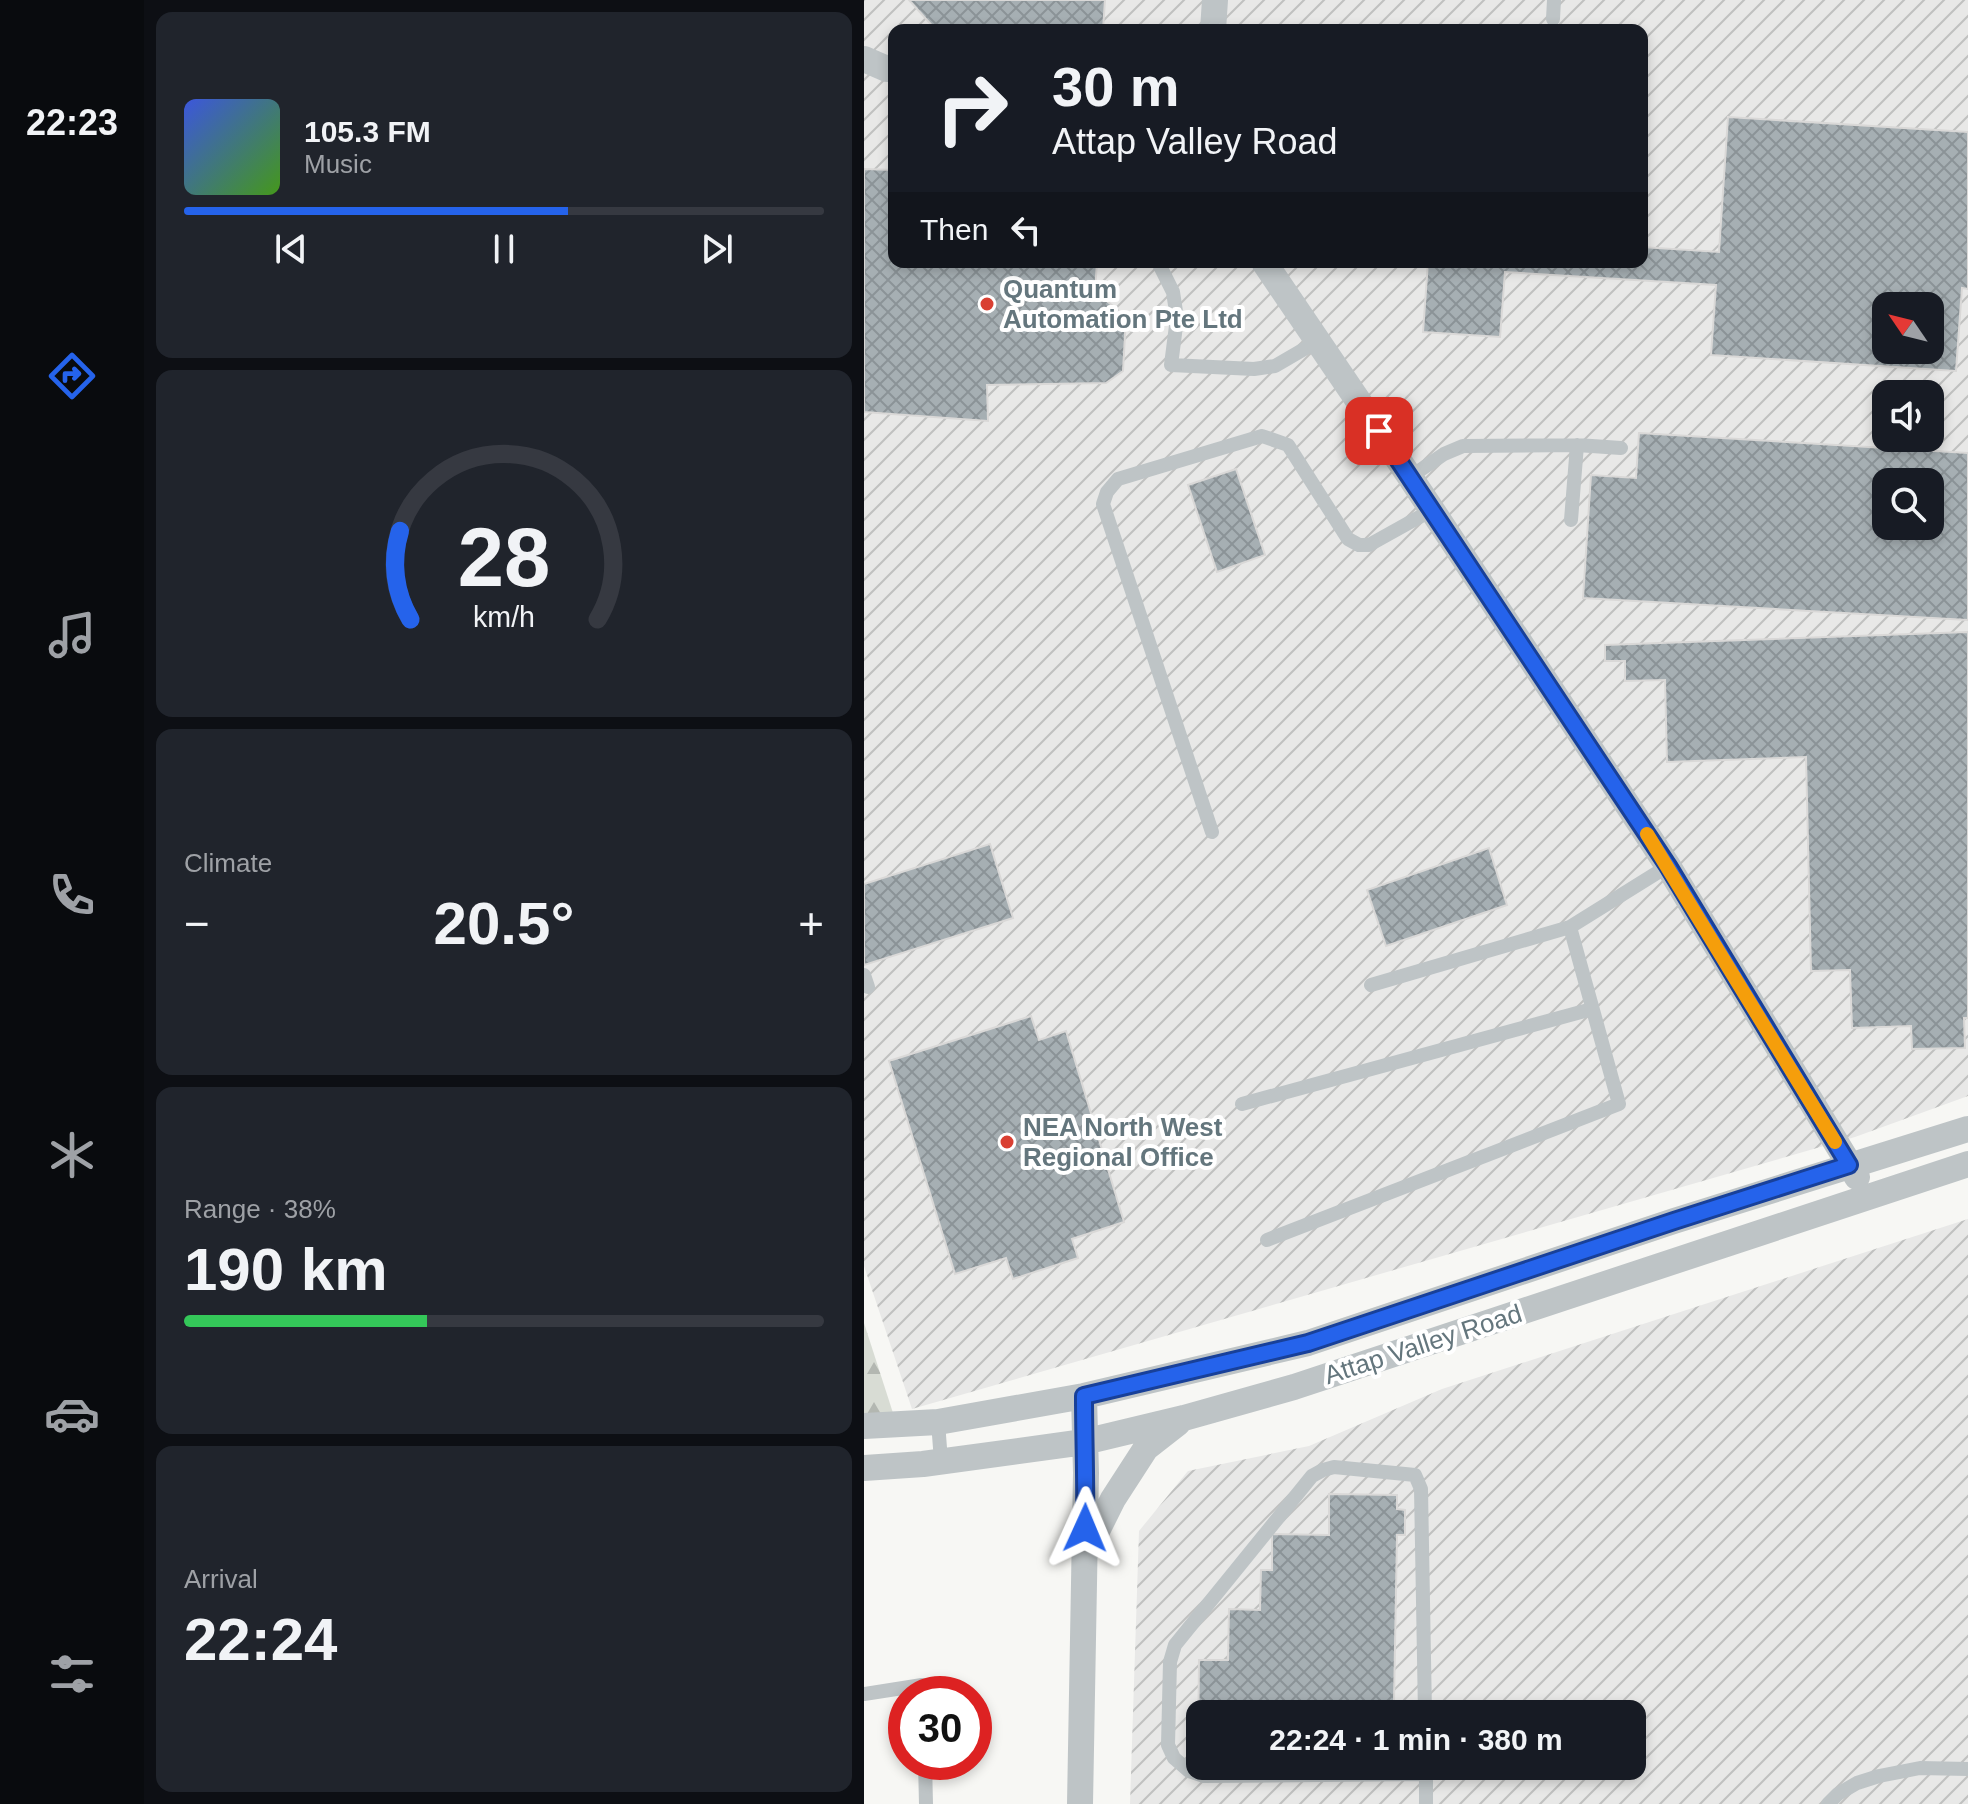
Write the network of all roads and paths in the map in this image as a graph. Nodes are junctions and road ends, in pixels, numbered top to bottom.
1 (1215, 0) edge
2 (1554, 0) edge
3 (1553, 19) dead end
4 (1213, 24) edge
5 (864, 59) edge
6 (888, 69) edge
7 (1161, 268) edge
8 (1268, 268) edge
9 (1318, 341) junction
10 (1577, 445) junction
11 (1621, 448) dead end
12 (1410, 477) junction
13 (1432, 510) junction
14 (1571, 520) dead end
15 (1212, 832) dead end
16 (1668, 866) junction
17 (1570, 927) junction
18 (1371, 985) dead end
19 (1592, 1009) junction
20 (1242, 1104) dead end
21 (1968, 1129) edge
22 (1968, 1164) edge
23 (1849, 1165) junction
24 (1870, 1197) junction
25 (1267, 1240) dead end
26 (1084, 1396) junction
27 (1184, 1418) junction
28 (938, 1422) junction
29 (864, 1426) edge
30 (1084, 1442) junction
31 (941, 1461) junction
32 (864, 1468) edge
33 (1085, 1556) junction
34 (888, 1690) edge
35 (864, 1694) edge
36 (1425, 1700) edge
37 (1186, 1768) edge
38 (1966, 1773) edge
39 (923, 1780) edge
40 (925, 1780) edge
41 (1426, 1780) edge
42 (920, 1804) edge
43 (926, 1804) edge
44 (1080, 1804) edge
45 (1426, 1804) edge
46 (1828, 1804) edge

1 - 4 street
2 - 3 lane
5 - 6 street
7 - 9 lane
8 - 9 street
9 - 12 street
10 - 11 lane
10 - 12 lane
10 - 14 lane
12 - 13 street
13 - 15 lane
13 - 16 street
16 - 17 lane
16 - 23 street
17 - 18 lane
17 - 19 lane
19 - 20 lane
19 - 25 lane
21 - 23 street, Attap Valley Road
22 - 24 street, Attap Valley Road
23 - 24 street
23 - 26 street, Attap Valley Road
24 - 27 street, Attap Valley Road
26 - 28 street, Attap Valley Road
26 - 30 street
27 - 30 street, Attap Valley Road
27 - 33 street
28 - 29 street, Attap Valley Road
28 - 31 lane
30 - 31 street, Attap Valley Road
30 - 33 street
31 - 32 street, Attap Valley Road
33 - 44 street
34 - 35 lane
36 - 37 lane
38 - 46 lane
39 - 42 lane
40 - 43 lane
41 - 45 lane

